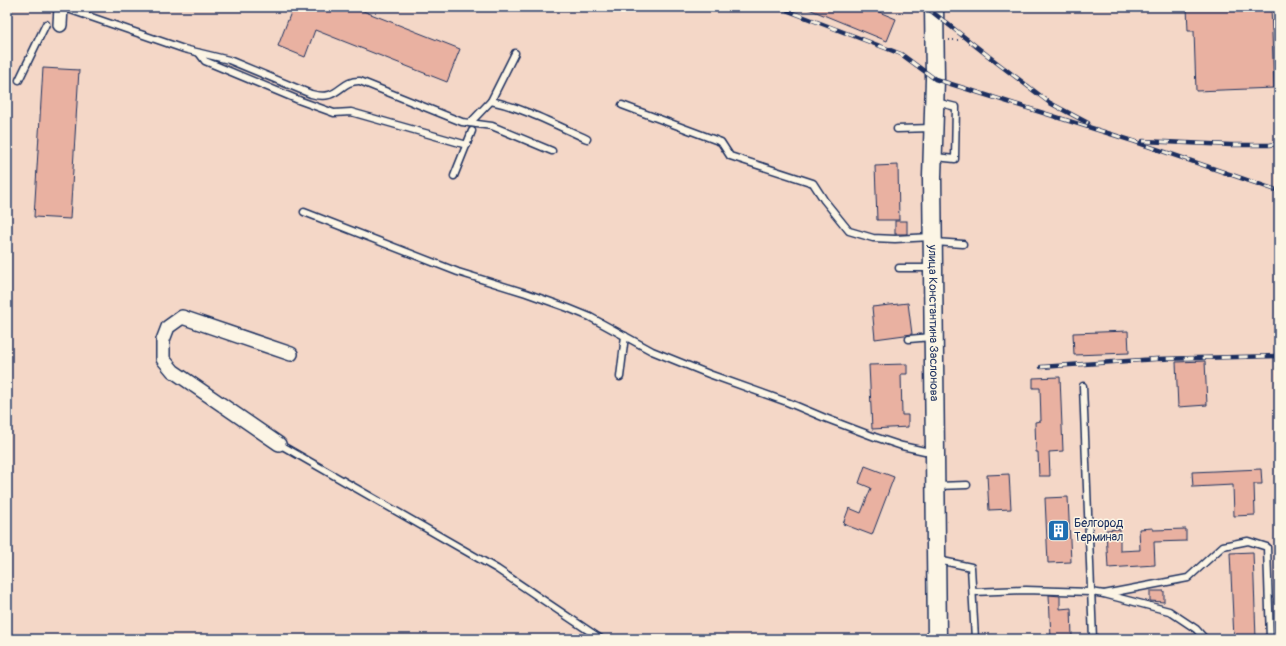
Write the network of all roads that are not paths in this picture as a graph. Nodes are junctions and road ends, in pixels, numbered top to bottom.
1 (62, 7) edge
2 (934, 7) edge
3 (46, 24) dead end
4 (60, 25) dead end
5 (199, 53) junction
6 (515, 53) dead end
7 (19, 80) dead end
8 (491, 101) junction
9 (934, 102) junction
10 (622, 105) dead end
11 (470, 123) junction
12 (934, 128) junction
13 (898, 129) dead end
14 (472, 131) dead end
15 (587, 139) dead end
16 (466, 145) junction
17 (552, 151) dead end
18 (933, 157) junction
19 (454, 176) dead end
20 (304, 212) dead end
21 (933, 240) junction
22 (963, 244) dead end
23 (899, 268) dead end
24 (933, 268) junction
25 (625, 336) junction
26 (934, 337) junction
27 (909, 340) dead end
28 (291, 354) dead end
29 (620, 377) dead end
30 (1083, 386) dead end
31 (279, 444) joint
32 (935, 453) junction
33 (967, 485) dead end
34 (936, 486) junction
35 (936, 560) junction
36 (972, 592) junction
37 (1091, 592) junction
38 (1104, 594) junction
39 (601, 639) edge
40 (937, 639) edge
41 (975, 639) edge
42 (1093, 639) edge
43 (1206, 639) edge
44 (1270, 639) edge

1 - 4 street
1 - 5 lane
2 - 9 street, улица Константина Заслонова
3 - 7 lane
5 - 11 lane
5 - 16 lane
6 - 8 lane
8 - 11 lane
8 - 15 lane
9 - 12 street, улица Константина Заслонова
9 - 18 lane
10 - 21 lane
11 - 17 lane
12 - 13 lane
12 - 18 street, улица Константина Заслонова
14 - 16 lane
16 - 19 lane
18 - 21 street, улица Константина Заслонова
20 - 25 lane
21 - 22 lane
21 - 24 street, улица Константина Заслонова
23 - 24 lane
24 - 26 street, улица Константина Заслонова
25 - 29 lane
25 - 32 lane
26 - 27 lane
26 - 32 street, улица Константина Заслонова
28 - 31 street
30 - 37 lane
31 - 39 lane
32 - 34 street, улица Константина Заслонова
33 - 34 lane
34 - 35 street, улица Константина Заслонова
35 - 36 lane
35 - 40 street, улица Константина Заслонова
36 - 37 lane
36 - 41 lane
37 - 38 lane
37 - 42 lane
38 - 43 lane
38 - 44 lane

